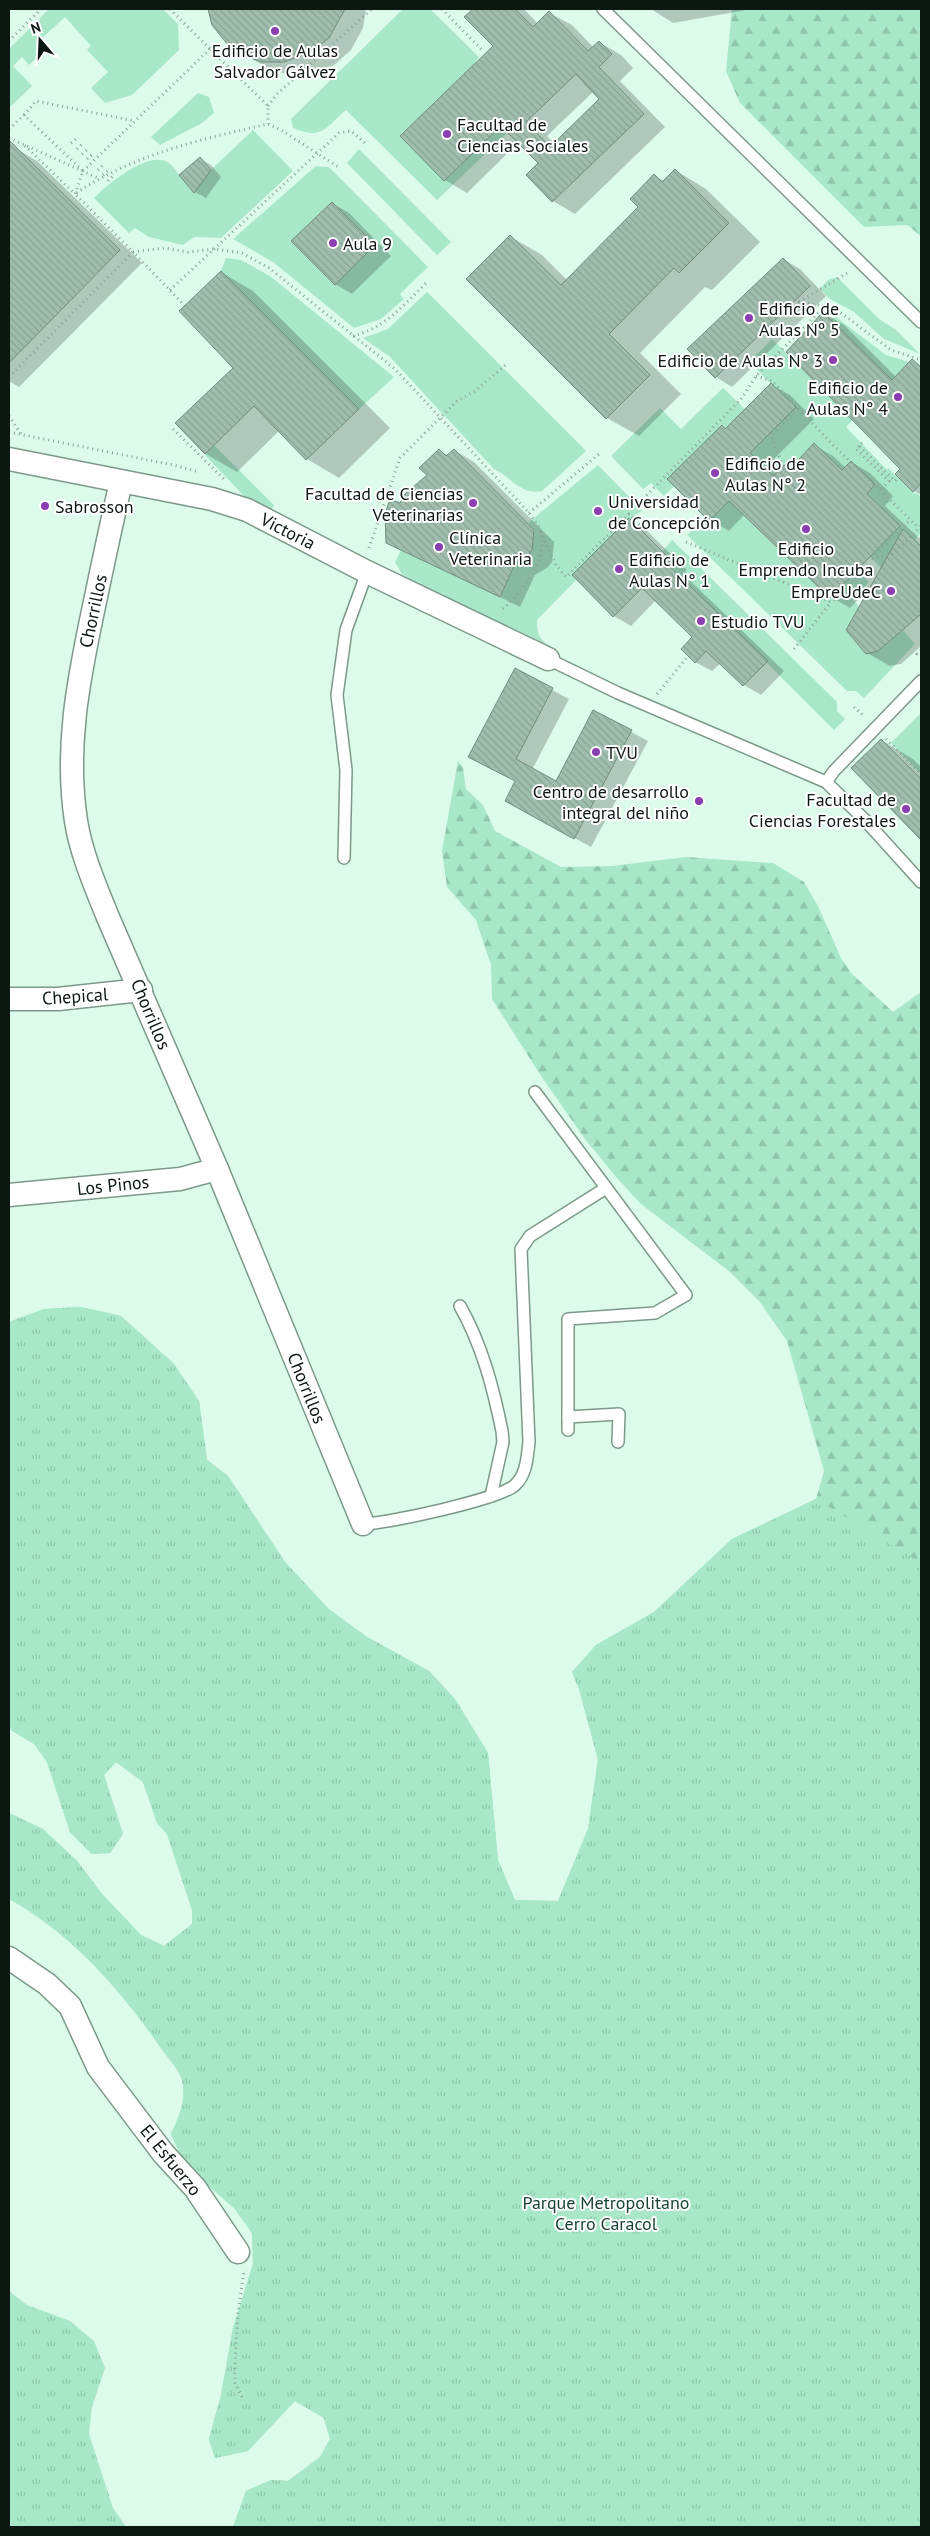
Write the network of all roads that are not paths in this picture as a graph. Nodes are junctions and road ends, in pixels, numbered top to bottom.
1 (603, 9) edge
2 (921, 322) edge
3 (9, 459) edge
4 (121, 482) junction
5 (367, 572) junction
6 (548, 660) joint
7 (921, 681) edge
8 (826, 782) junction
9 (344, 858) dead end
10 (921, 882) edge
11 (141, 990) junction
12 (9, 999) edge
13 (535, 1092) dead end
14 (217, 1169) junction
15 (606, 1188) junction
16 (9, 1196) edge
17 (460, 1306) dead end
18 (568, 1417) junction
19 (568, 1430) dead end
20 (618, 1442) dead end
21 (491, 1496) junction
22 (363, 1524) joint
23 (9, 1958) edge
24 (238, 2252) road end

1 - 2 lane
3 - 4 street, Victoria
4 - 5 street, Victoria
4 - 11 street, Chorrillos
5 - 6 street, Victoria
5 - 9 lane
6 - 8 lane
7 - 8 lane
8 - 10 lane
11 - 12 street, Chepical
11 - 14 street, Chorrillos
13 - 15 lane
14 - 16 street, Los Pinos
14 - 22 street, Chorrillos
15 - 18 lane
15 - 21 lane
17 - 21 lane
18 - 19 lane
18 - 20 lane
21 - 22 lane
23 - 24 street, El Esfuerzo

